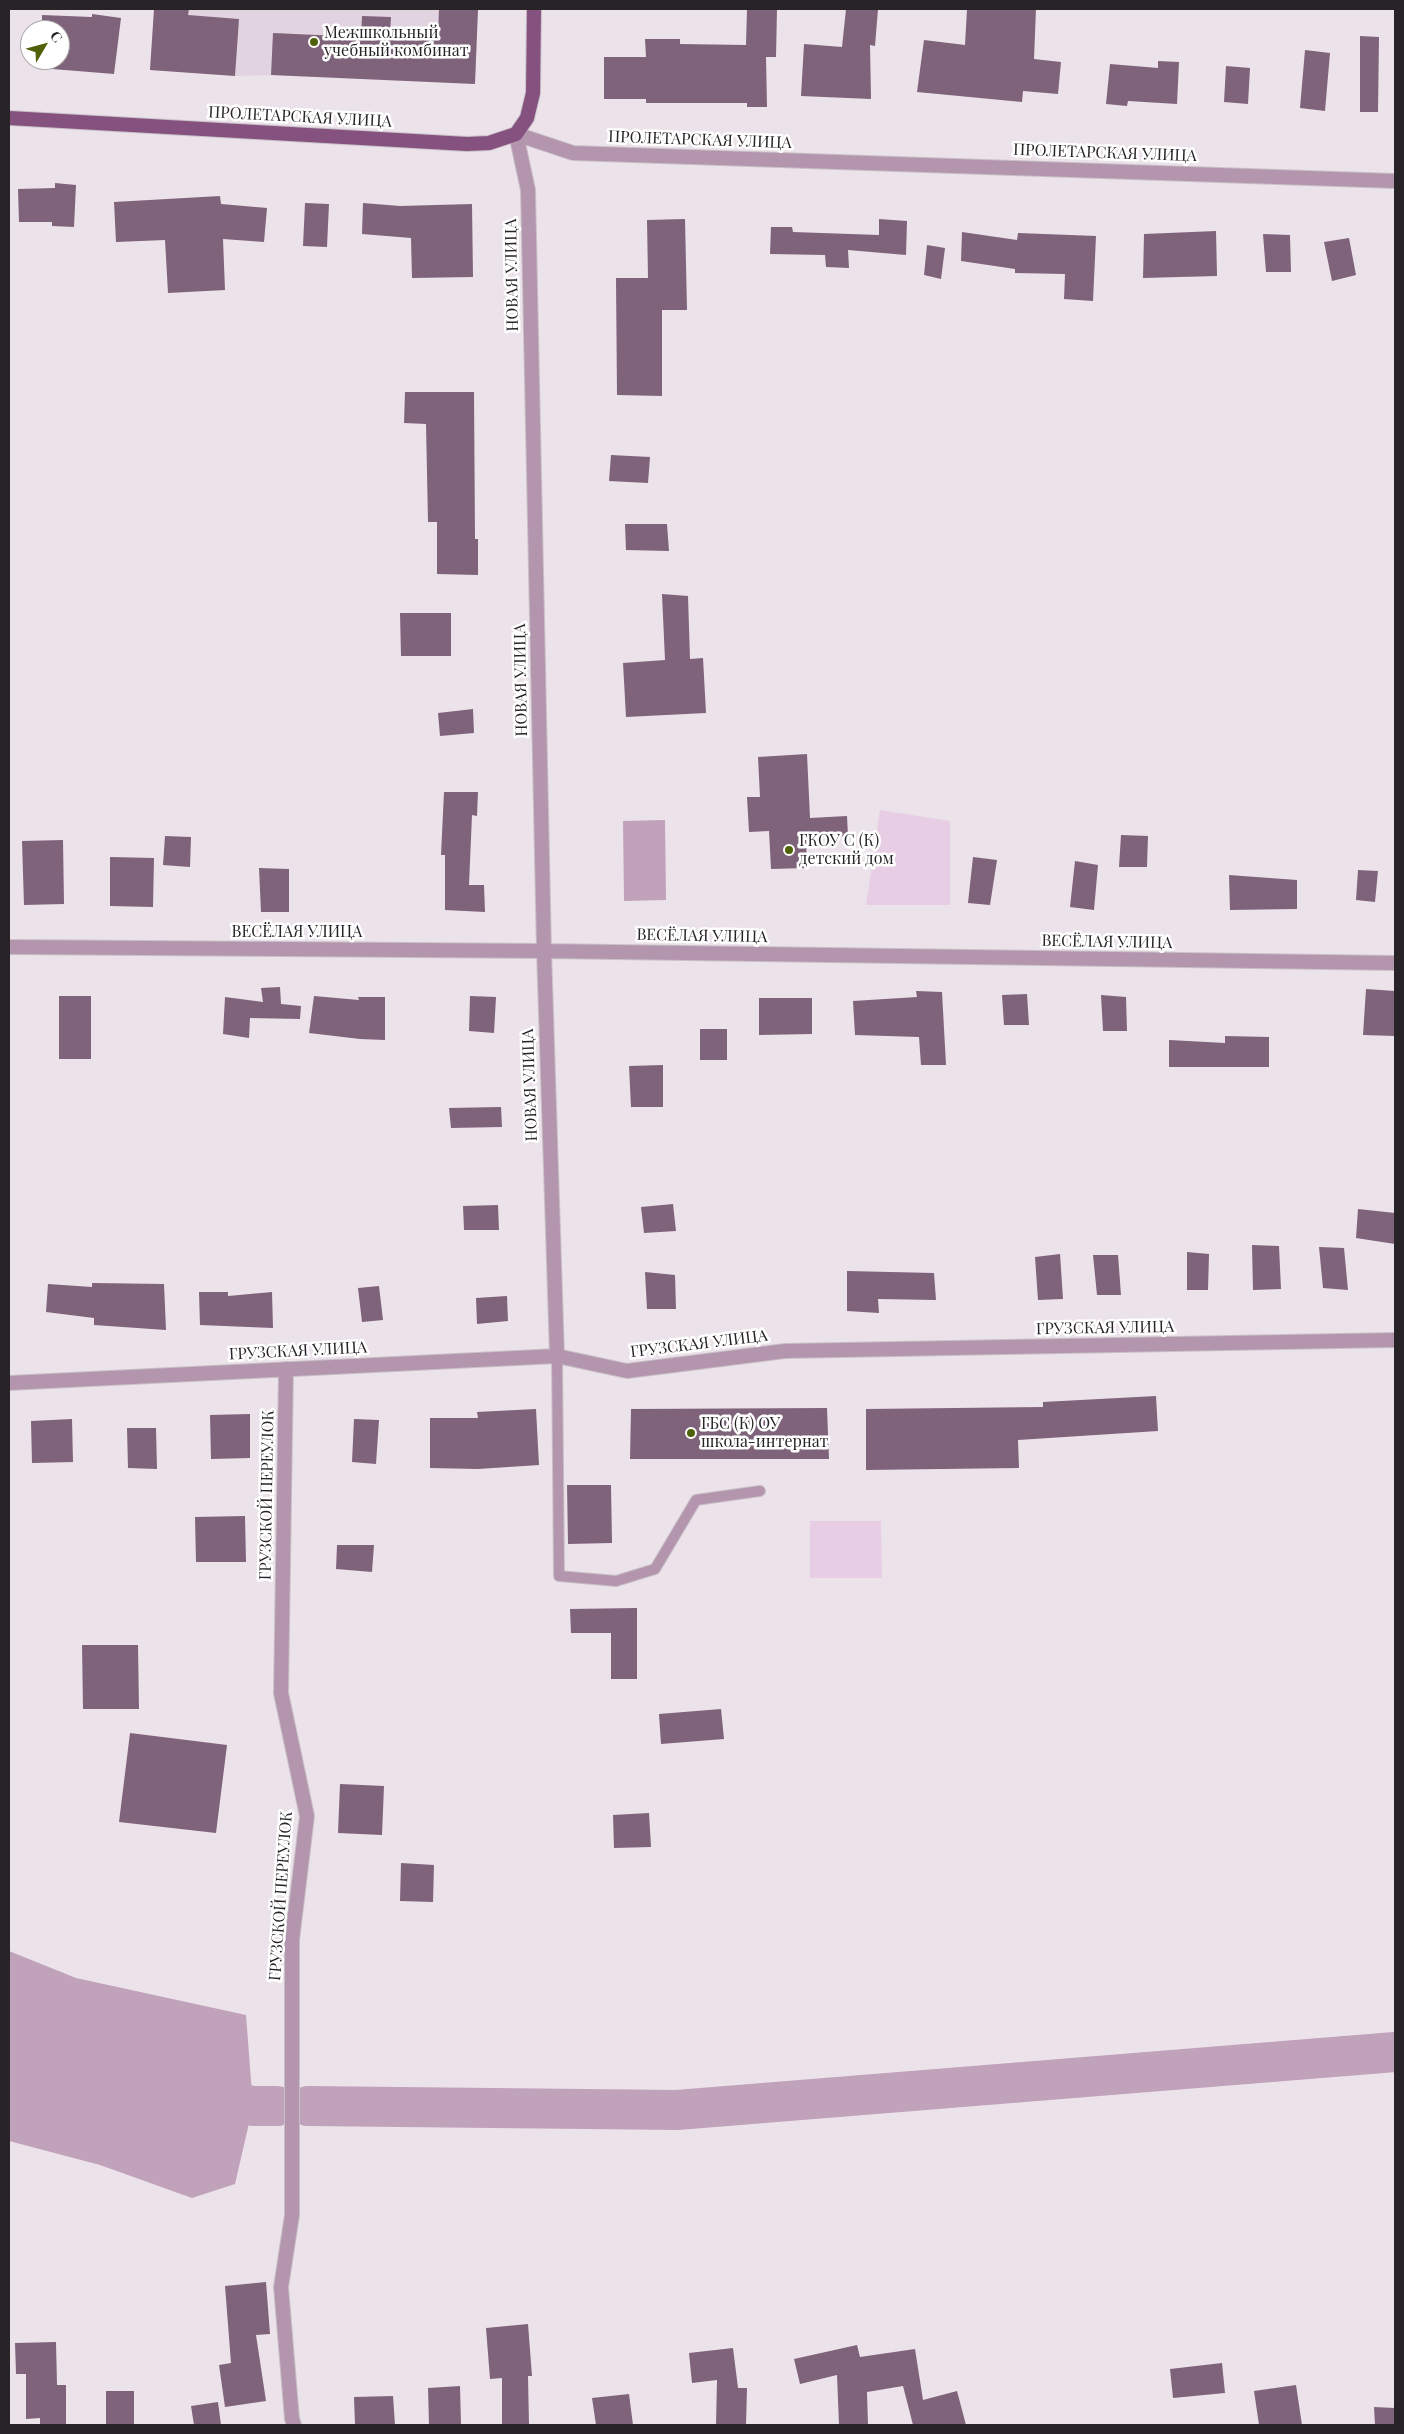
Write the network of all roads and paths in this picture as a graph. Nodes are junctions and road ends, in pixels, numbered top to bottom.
1 (534, 9) edge
2 (9, 118) edge
3 (516, 134) junction
4 (1395, 181) edge
5 (9, 947) edge
6 (544, 951) junction
7 (1395, 963) edge
8 (1395, 1340) edge
9 (557, 1356) junction
10 (286, 1369) junction
11 (9, 1383) edge
12 (760, 1491) dead end
13 (294, 2425) edge

1 - 3 main road
2 - 3 main road, ПРОЛЕТАРСКАЯ УЛИЦА
3 - 4 street, ПРОЛЕТАРСКАЯ УЛИЦА
3 - 6 street, НОВАЯ УЛИЦА
5 - 6 street, ВЕСЁЛАЯ УЛИЦА
6 - 7 street, ВЕСЁЛАЯ УЛИЦА
6 - 9 street, НОВАЯ УЛИЦА
8 - 9 street, ГРУЗСКАЯ УЛИЦА
9 - 10 street, ГРУЗСКАЯ УЛИЦА
9 - 12 lane
10 - 11 street, ГРУЗСКАЯ УЛИЦА
10 - 13 street, ГРУЗСКОЙ ПЕРЕУЛОК

